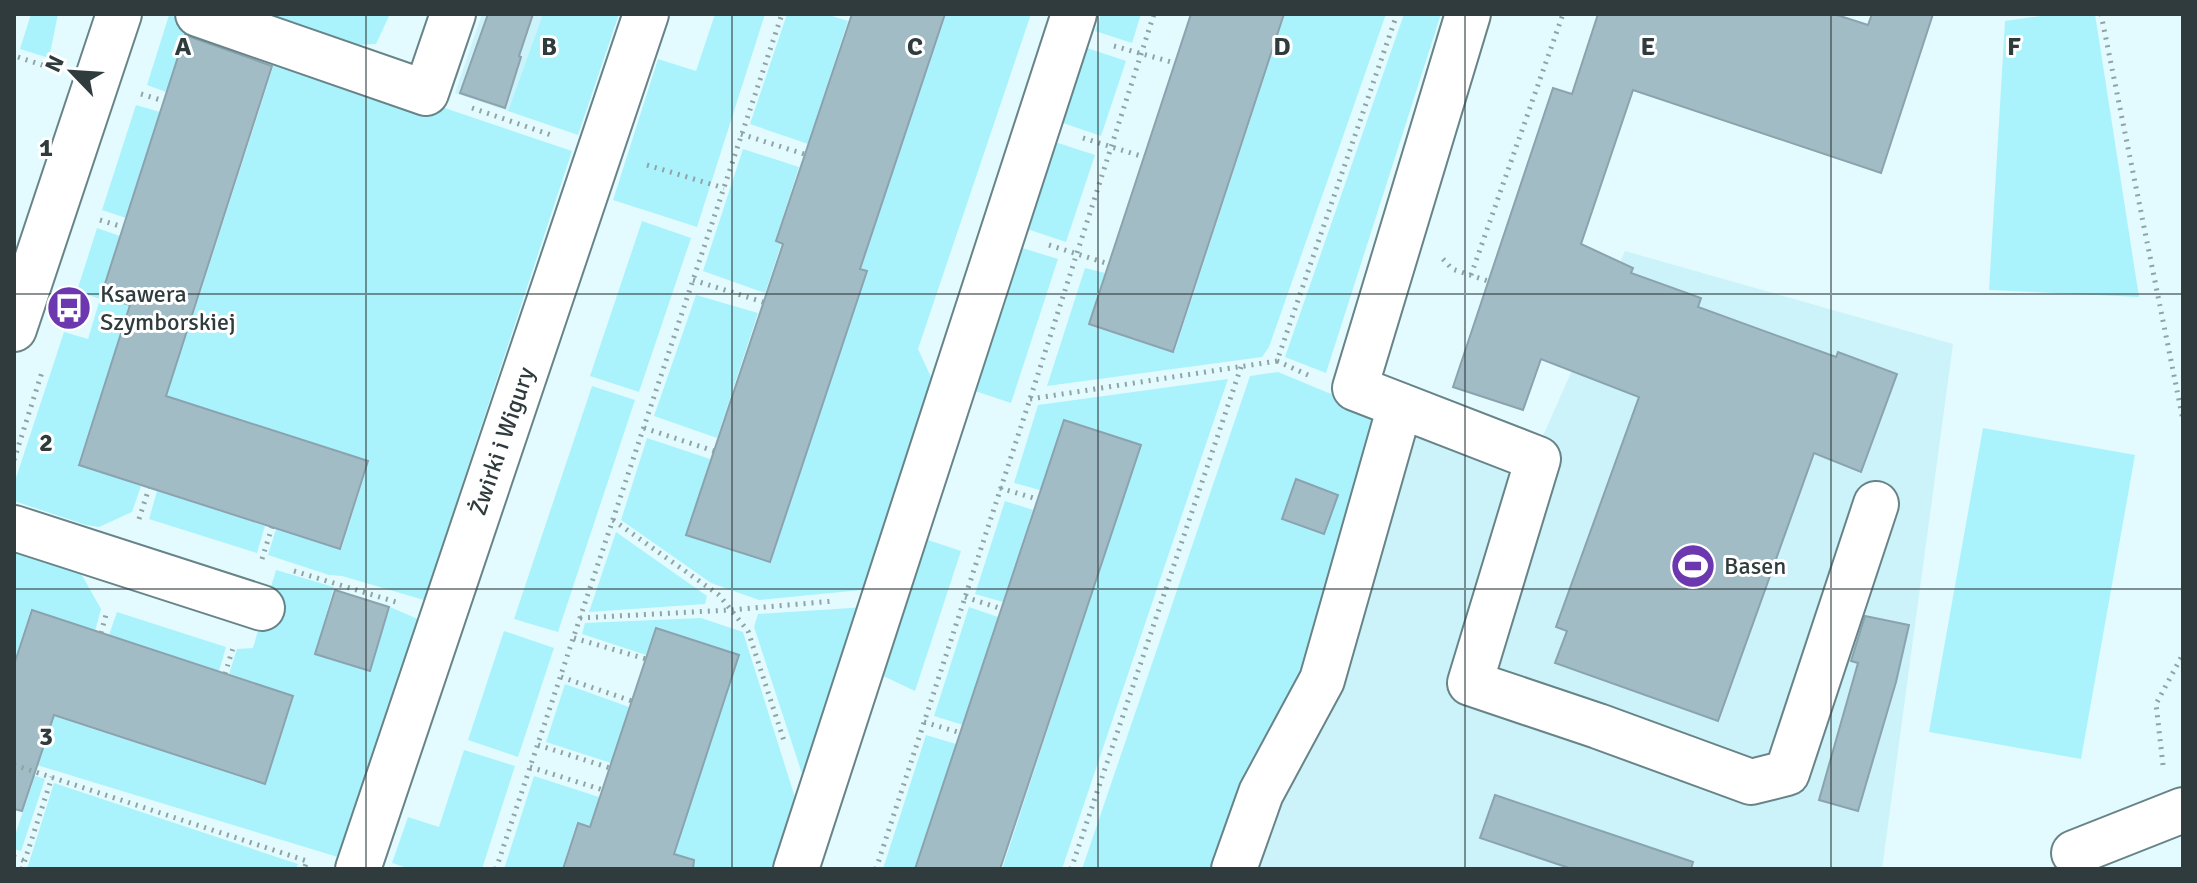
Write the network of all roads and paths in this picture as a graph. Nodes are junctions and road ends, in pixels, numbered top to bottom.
1 (119, 14) edge
2 (198, 14) edge
3 (453, 14) edge
4 (646, 14) edge
5 (782, 14) edge
6 (1154, 14) edge
7 (1397, 14) edge
8 (1468, 14) edge
9 (1563, 14) edge
10 (2101, 14) edge
11 (1071, 22) edge
12 (1141, 54) junction
13 (18, 57) dead end
14 (1175, 63) dead end
15 (52, 68) dead end
16 (133, 91) dead end
17 (164, 101) dead end
18 (496, 117) dead end
19 (1038, 124) junction
20 (541, 132) dead end
21 (741, 134) junction
22 (1112, 147) junction
23 (600, 151) junction
24 (804, 154) dead end
25 (1144, 157) dead end
26 (724, 188) junction
27 (92, 217) dead end
28 (123, 227) dead end
29 (1004, 230) junction
30 (1077, 254) junction
31 (1109, 264) dead end
32 (1471, 275) dead end
33 (693, 280) junction
34 (763, 302) dead end
35 (14, 329) edge
36 (1241, 367) junction
37 (1030, 399) junction
38 (1400, 406) junction
39 (2183, 420) edge
40 (644, 428) junction
41 (714, 451) dead end
42 (149, 488) dead end
43 (1000, 488) junction
44 (1037, 499) dead end
45 (1876, 504) dead end
46 (139, 520) dead end
47 (613, 520) junction
48 (272, 527) dead end
49 (14, 528) edge
50 (262, 560) dead end
51 (339, 585) dead end
52 (965, 597) junction
53 (385, 599) dead end
54 (883, 603) junction
55 (109, 604) dead end
56 (262, 608) dead end
57 (1002, 609) dead end
58 (730, 610) junction
59 (580, 618) junction
60 (101, 633) dead end
61 (573, 638) junction
62 (233, 646) dead end
63 (2183, 654) edge
64 (646, 659) dead end
65 (225, 674) dead end
66 (561, 677) junction
67 (632, 701) dead end
68 (924, 722) junction
69 (961, 733) dead end
70 (538, 745) junction
71 (14, 765) edge
72 (530, 767) junction
73 (610, 768) dead end
74 (52, 777) junction
75 (603, 790) dead end
76 (820, 798) junction
77 (2182, 811) edge
78 (2074, 853) dead end
79 (14, 857) edge
80 (25, 861) junction
81 (22, 869) edge
82 (304, 869) edge
83 (358, 869) edge
84 (496, 869) edge
85 (796, 869) edge
86 (876, 869) edge
87 (1071, 869) edge
88 (1234, 869) edge

1 - 35 street
2 - 3 street
4 - 23 street, Żwirki i Wigury
5 - 21 path
6 - 12 path
7 - 36 path
8 - 38 street
9 - 32 path
10 - 39 path
11 - 12 path
11 - 19 street
12 - 14 path
12 - 22 path
13 - 15 path
16 - 17 path
18 - 20 path
19 - 22 path
19 - 29 street
21 - 24 path
21 - 26 path
22 - 25 path
22 - 30 path
23 - 26 path
23 - 83 street, Żwirki i Wigury
26 - 33 path
27 - 28 path
29 - 30 path
29 - 54 street
30 - 31 path
30 - 37 path
33 - 34 path
33 - 40 path
36 - 37 path
36 - 87 path
37 - 43 path
38 - 45 street
38 - 88 street
40 - 41 path
40 - 47 path
42 - 46 path
43 - 44 path
43 - 52 path
47 - 58 path
47 - 59 path
48 - 50 path
49 - 56 street
51 - 53 path
52 - 57 path
52 - 68 path
54 - 58 path
54 - 76 street
55 - 60 path
58 - 59 path
58 - 76 path
59 - 61 path
61 - 64 path
61 - 66 path
62 - 65 path
63 - 77 path
66 - 67 path
66 - 70 path
68 - 69 path
68 - 86 path
70 - 72 path
70 - 73 path
71 - 74 path
72 - 75 path
72 - 84 path
74 - 80 path
74 - 82 path
76 - 85 street
77 - 78 street
79 - 80 path
80 - 81 path

